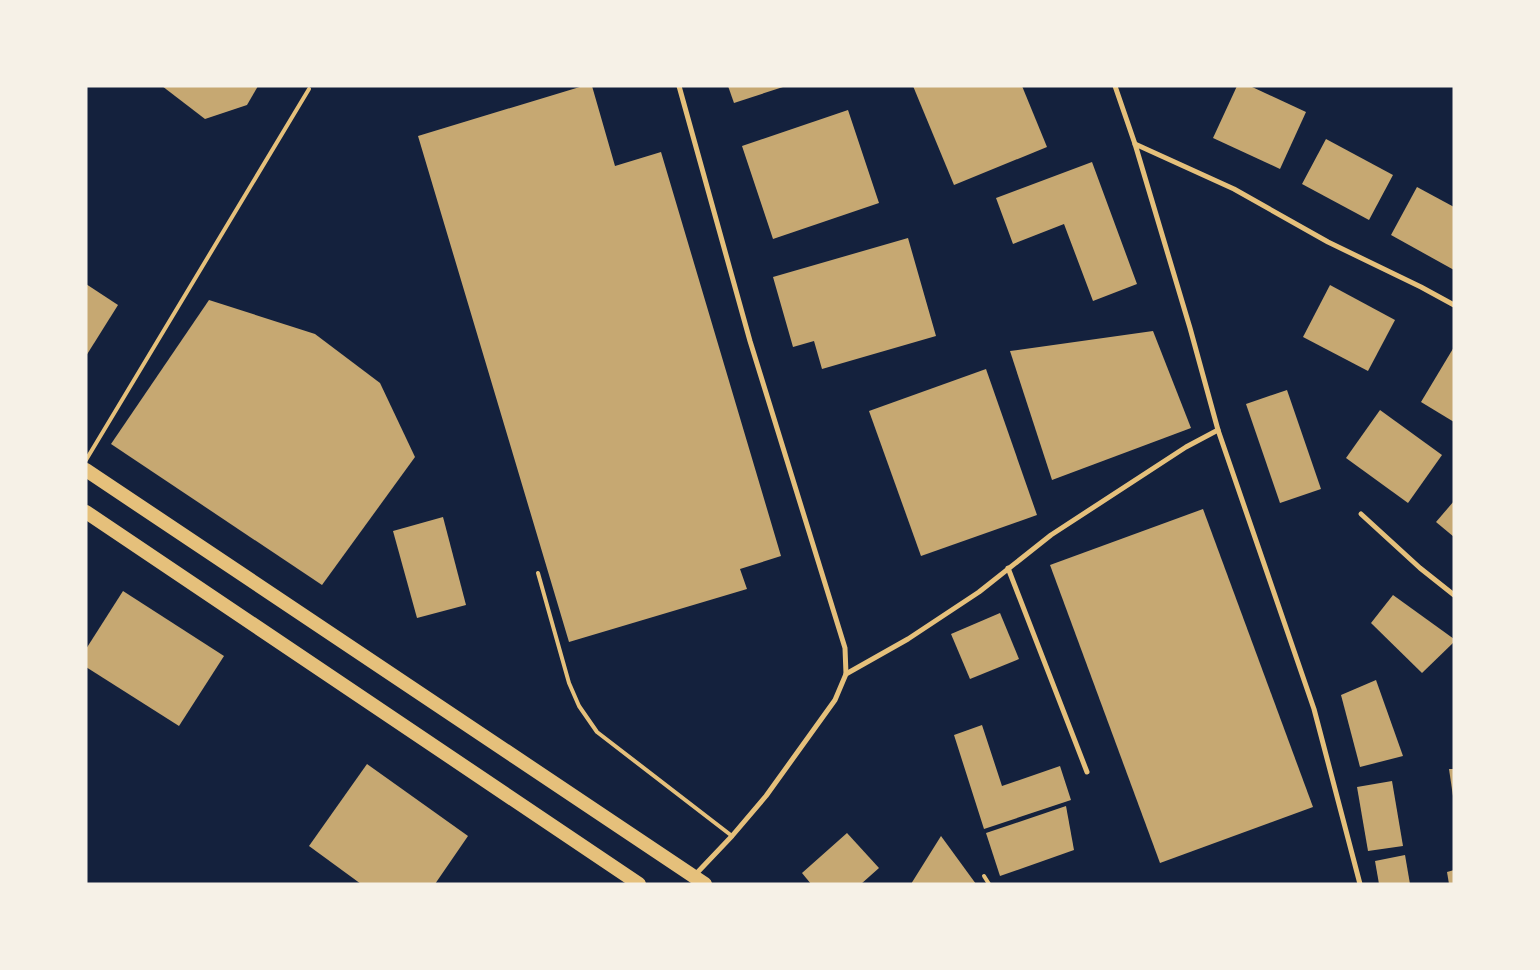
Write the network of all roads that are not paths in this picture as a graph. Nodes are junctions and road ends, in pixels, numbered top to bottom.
1 (679, 86) edge
2 (1115, 86) edge
3 (309, 88) dead end
4 (1135, 144) junction
5 (1454, 305) edge
6 (1218, 430) junction
7 (86, 460) edge
8 (86, 470) edge
9 (86, 512) edge
10 (1361, 514) dead end
11 (1008, 568) junction
12 (538, 573) dead end
13 (1454, 595) edge
14 (846, 674) junction
15 (1088, 772) dead end
16 (732, 836) junction
17 (984, 876) dead end
18 (699, 880) edge
19 (639, 884) edge
20 (989, 884) edge
21 (1360, 884) edge

1 - 14 street
2 - 4 street
3 - 7 lane
4 - 5 street
4 - 6 street
6 - 11 street
6 - 21 street
8 - 18 highway
9 - 19 highway
10 - 13 street
11 - 14 street
11 - 15 street
12 - 16 lane
14 - 16 street
16 - 18 street
17 - 20 lane

